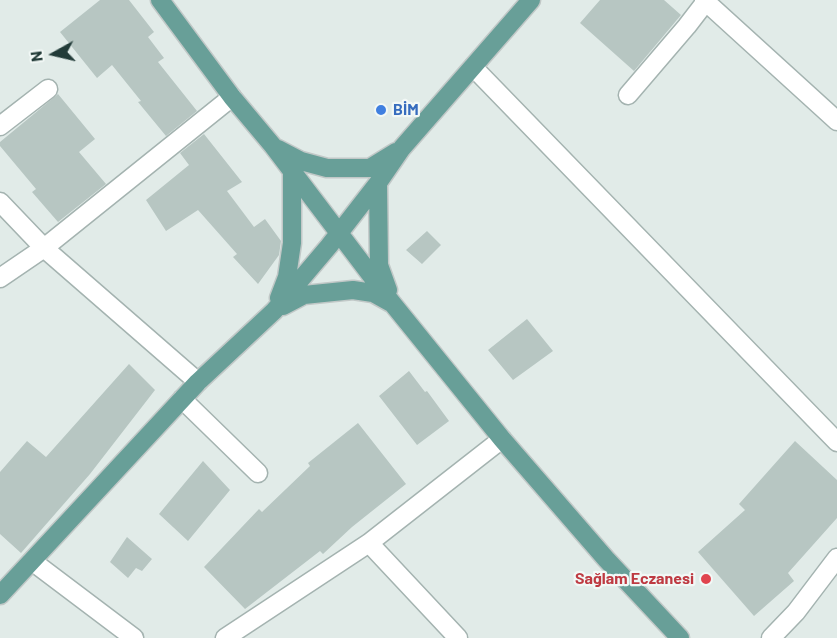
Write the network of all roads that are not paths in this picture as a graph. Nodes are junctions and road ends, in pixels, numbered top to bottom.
1 (160, 0) edge
2 (531, 0) edge
3 (705, 0) edge
4 (473, 67) junction
5 (48, 89) dead end
6 (628, 95) dead end
7 (231, 97) junction
8 (837, 121) edge
9 (0, 126) edge
10 (273, 146) junction
11 (402, 148) junction
12 (292, 173) junction
13 (378, 183) junction
14 (0, 202) edge
15 (338, 233) junction
16 (44, 248) junction
17 (0, 278) edge
18 (392, 303) junction
19 (274, 311) junction
20 (198, 382) junction
21 (182, 399) junction
22 (502, 439) junction
23 (837, 442) edge
24 (258, 472) dead end
25 (369, 543) junction
26 (837, 558) edge
27 (32, 561) junction
28 (0, 595) edge
29 (134, 638) edge
30 (225, 638) edge
31 (458, 638) edge
32 (680, 638) edge
33 (771, 638) edge

1 - 7 main road
2 - 4 main road
3 - 6 street
3 - 8 street
4 - 11 main road
4 - 23 street
5 - 9 street
7 - 10 main road
7 - 16 street
10 - 11 main road
10 - 12 main road
11 - 13 main road
12 - 15 main road
12 - 19 main road
13 - 15 main road
13 - 18 main road
14 - 16 street
15 - 18 main road
15 - 19 main road
16 - 17 street
16 - 20 street
18 - 19 main road
18 - 22 main road
19 - 20 main road
20 - 21 main road
21 - 24 street
21 - 27 main road
22 - 25 street
22 - 32 main road
25 - 30 street
25 - 31 street
26 - 33 street
27 - 28 main road
27 - 29 street

